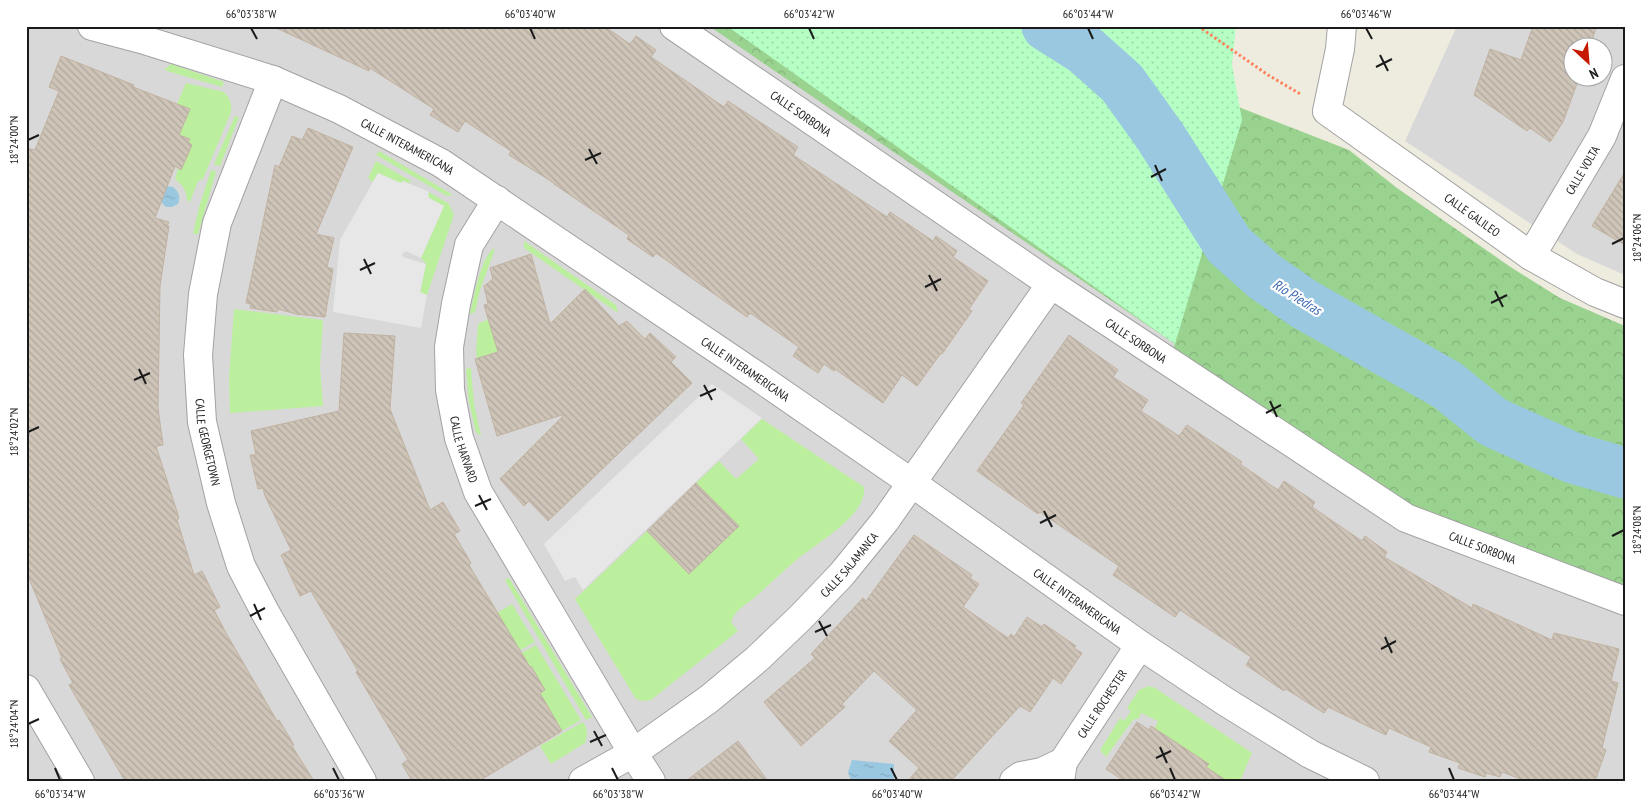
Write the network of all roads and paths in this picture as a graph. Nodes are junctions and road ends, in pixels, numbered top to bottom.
1 (92, 26) edge
2 (674, 26) edge
3 (1198, 26) edge
4 (1342, 26) edge
5 (1625, 79) edge
6 (273, 80) junction
7 (1327, 111) junction
8 (497, 200) junction
9 (1531, 256) junction
10 (1051, 284) junction
11 (1625, 304) edge
12 (912, 483) junction
13 (1625, 601) edge
14 (1140, 645) junction
15 (26, 689) edge
16 (632, 753) junction
17 (1061, 771) edge
18 (80, 781) edge
19 (362, 781) edge
20 (583, 781) edge
21 (651, 781) edge
22 (1014, 781) edge
23 (1365, 781) edge

1 - 6 street, CALLE INTERAMERICANA
2 - 10 street, CALLE SORBONA
3 - 7 path
4 - 7 street
5 - 9 street, CALLE VOLTA
6 - 8 street, CALLE INTERAMERICANA
6 - 19 street, CALLE GEORGETOWN
7 - 9 street, CALLE GALILEO
8 - 12 street, CALLE INTERAMERICANA
8 - 16 street, CALLE HARVARD
9 - 11 street, CALLE GALILEO
10 - 12 street, CALLE SALAMANCA
10 - 13 street, CALLE SORBONA
12 - 14 street, CALLE INTERAMERICANA
12 - 16 street, CALLE SALAMANCA
14 - 17 street, CALLE ROCHESTER
14 - 23 street, CALLE INTERAMERICANA
15 - 18 street
16 - 20 street, CALLE SALAMANCA
16 - 21 street, CALLE HARVARD
17 - 22 street, CALLE ROCHESTER

